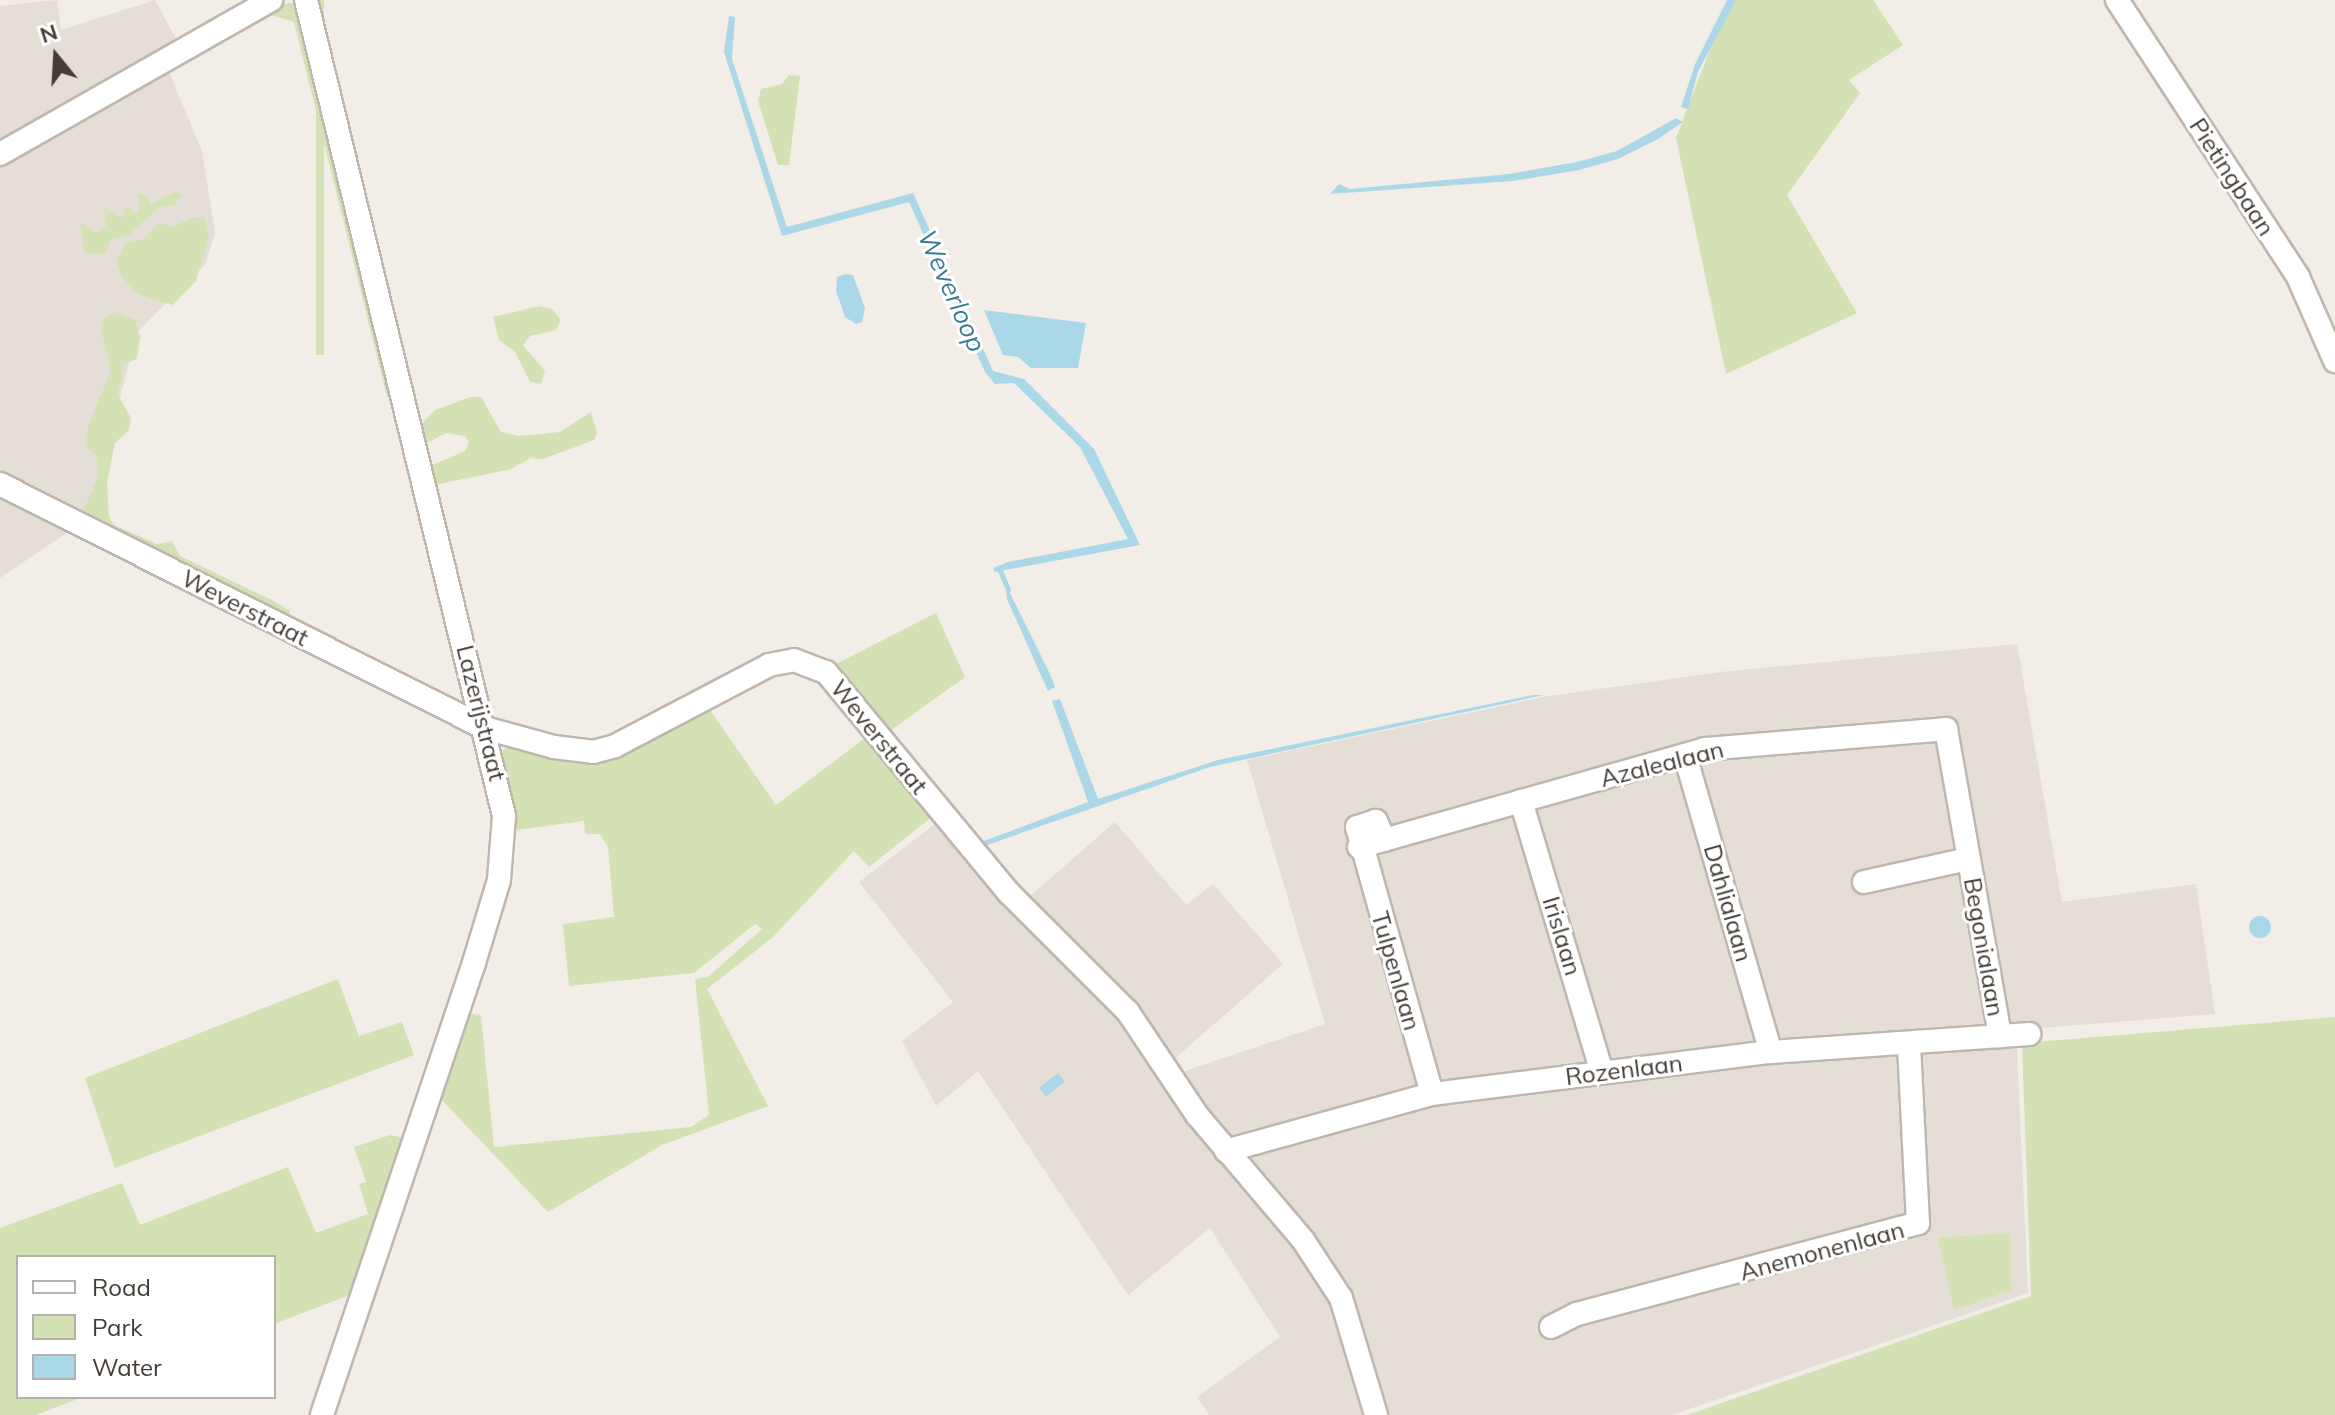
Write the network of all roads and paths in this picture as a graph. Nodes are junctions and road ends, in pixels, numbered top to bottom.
1 (271, 0) edge
2 (306, 0) edge
3 (2117, 0) edge
4 (0, 154) edge
5 (2335, 361) edge
6 (0, 484) edge
7 (485, 728) junction
8 (1946, 729) joint
9 (1685, 755) junction
10 (1521, 801) junction
11 (1359, 847) joint
12 (1968, 859) junction
13 (1864, 882) dead end
14 (2029, 1034) dead end
15 (2000, 1036) junction
16 (1909, 1043) junction
17 (1771, 1052) junction
18 (1602, 1072) junction
19 (1432, 1094) junction
20 (1226, 1151) junction
21 (1551, 1327) dead end
22 (322, 1415) edge
23 (1376, 1415) edge

1 - 4 street
2 - 7 street, Lazerijstraat
3 - 5 street, Pietingbaan
6 - 7 street, Weverstraat
7 - 20 street, Weverstraat
7 - 22 street, Lazerijstraat
8 - 9 street, Azalealaan
8 - 12 street, Begonialaan
9 - 10 street, Azalealaan
9 - 17 street, Dahlialaan
10 - 11 street, Azalealaan
10 - 18 street, Irislaan
11 - 19 street, Tulpenlaan
12 - 13 street, Begonialaan
12 - 15 street, Begonialaan
14 - 15 street, Rozenlaan
15 - 16 street, Rozenlaan
16 - 17 street, Rozenlaan
16 - 21 street, Anemonenlaan
17 - 18 street, Rozenlaan
18 - 19 street, Rozenlaan
19 - 20 street, Rozenlaan
20 - 23 street, Weverstraat

